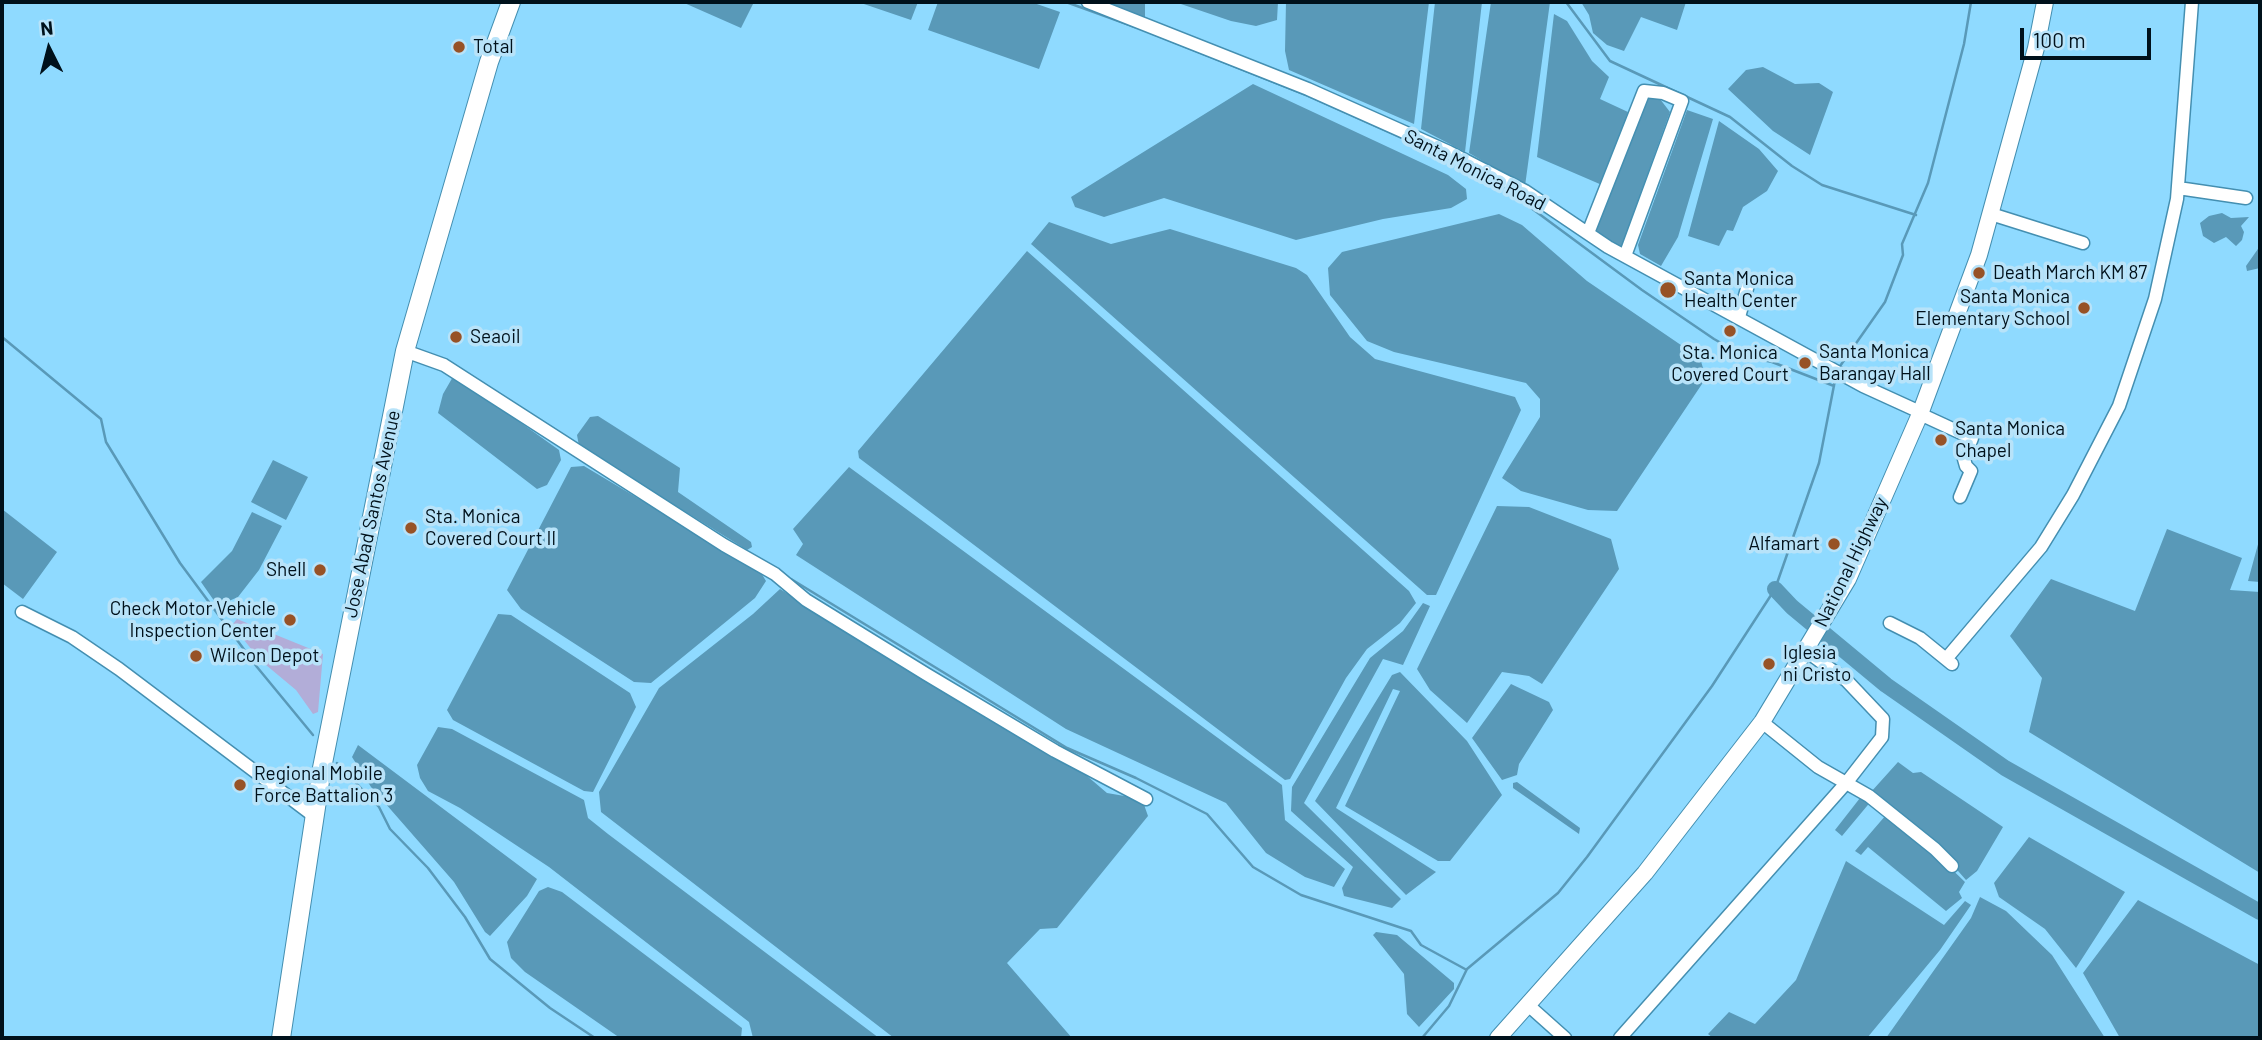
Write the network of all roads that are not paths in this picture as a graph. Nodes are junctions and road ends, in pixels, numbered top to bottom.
1 (511, 2) edge
2 (1088, 2) edge
3 (2045, 2) edge
4 (2192, 2) edge
5 (2178, 188) junction
6 (2246, 198) dead end
7 (1991, 214) junction
8 (1588, 233) junction
9 (2084, 243) dead end
10 (1625, 256) junction
11 (1748, 285) dead end
12 (1739, 317) junction
13 (405, 351) junction
14 (1920, 413) junction
15 (1960, 496) dead end
16 (22, 612) dead end
17 (1890, 623) dead end
18 (1806, 650) junction
19 (1762, 722) junction
20 (1844, 784) junction
21 (1146, 799) dead end
22 (314, 816) junction
23 (1951, 866) dead end
24 (1528, 1004) junction
25 (281, 1038) edge
26 (1498, 1038) edge
27 (1565, 1038) edge
28 (1620, 1038) edge

1 - 13 highway, Jose Abad Santos Avenue
2 - 8 street, Santa Monica Road
3 - 7 main road, National Highway
4 - 5 street
5 - 6 street
5 - 17 street
7 - 9 street
7 - 14 main road, National Highway
8 - 10 street, Santa Monica Road
8 - 10 street
10 - 12 street, Santa Monica Road
11 - 12 street
12 - 14 street, Santa Monica Road
13 - 21 street
13 - 22 highway, Jose Abad Santos Avenue
14 - 15 street, Santa Monica Road
14 - 18 main road, National Highway
16 - 22 street
18 - 19 main road, National Highway
18 - 20 street
19 - 20 street
19 - 24 main road, National Highway
20 - 23 street
20 - 28 street
22 - 25 highway, Jose Abad Santos Avenue
24 - 26 main road, National Highway
24 - 27 street

